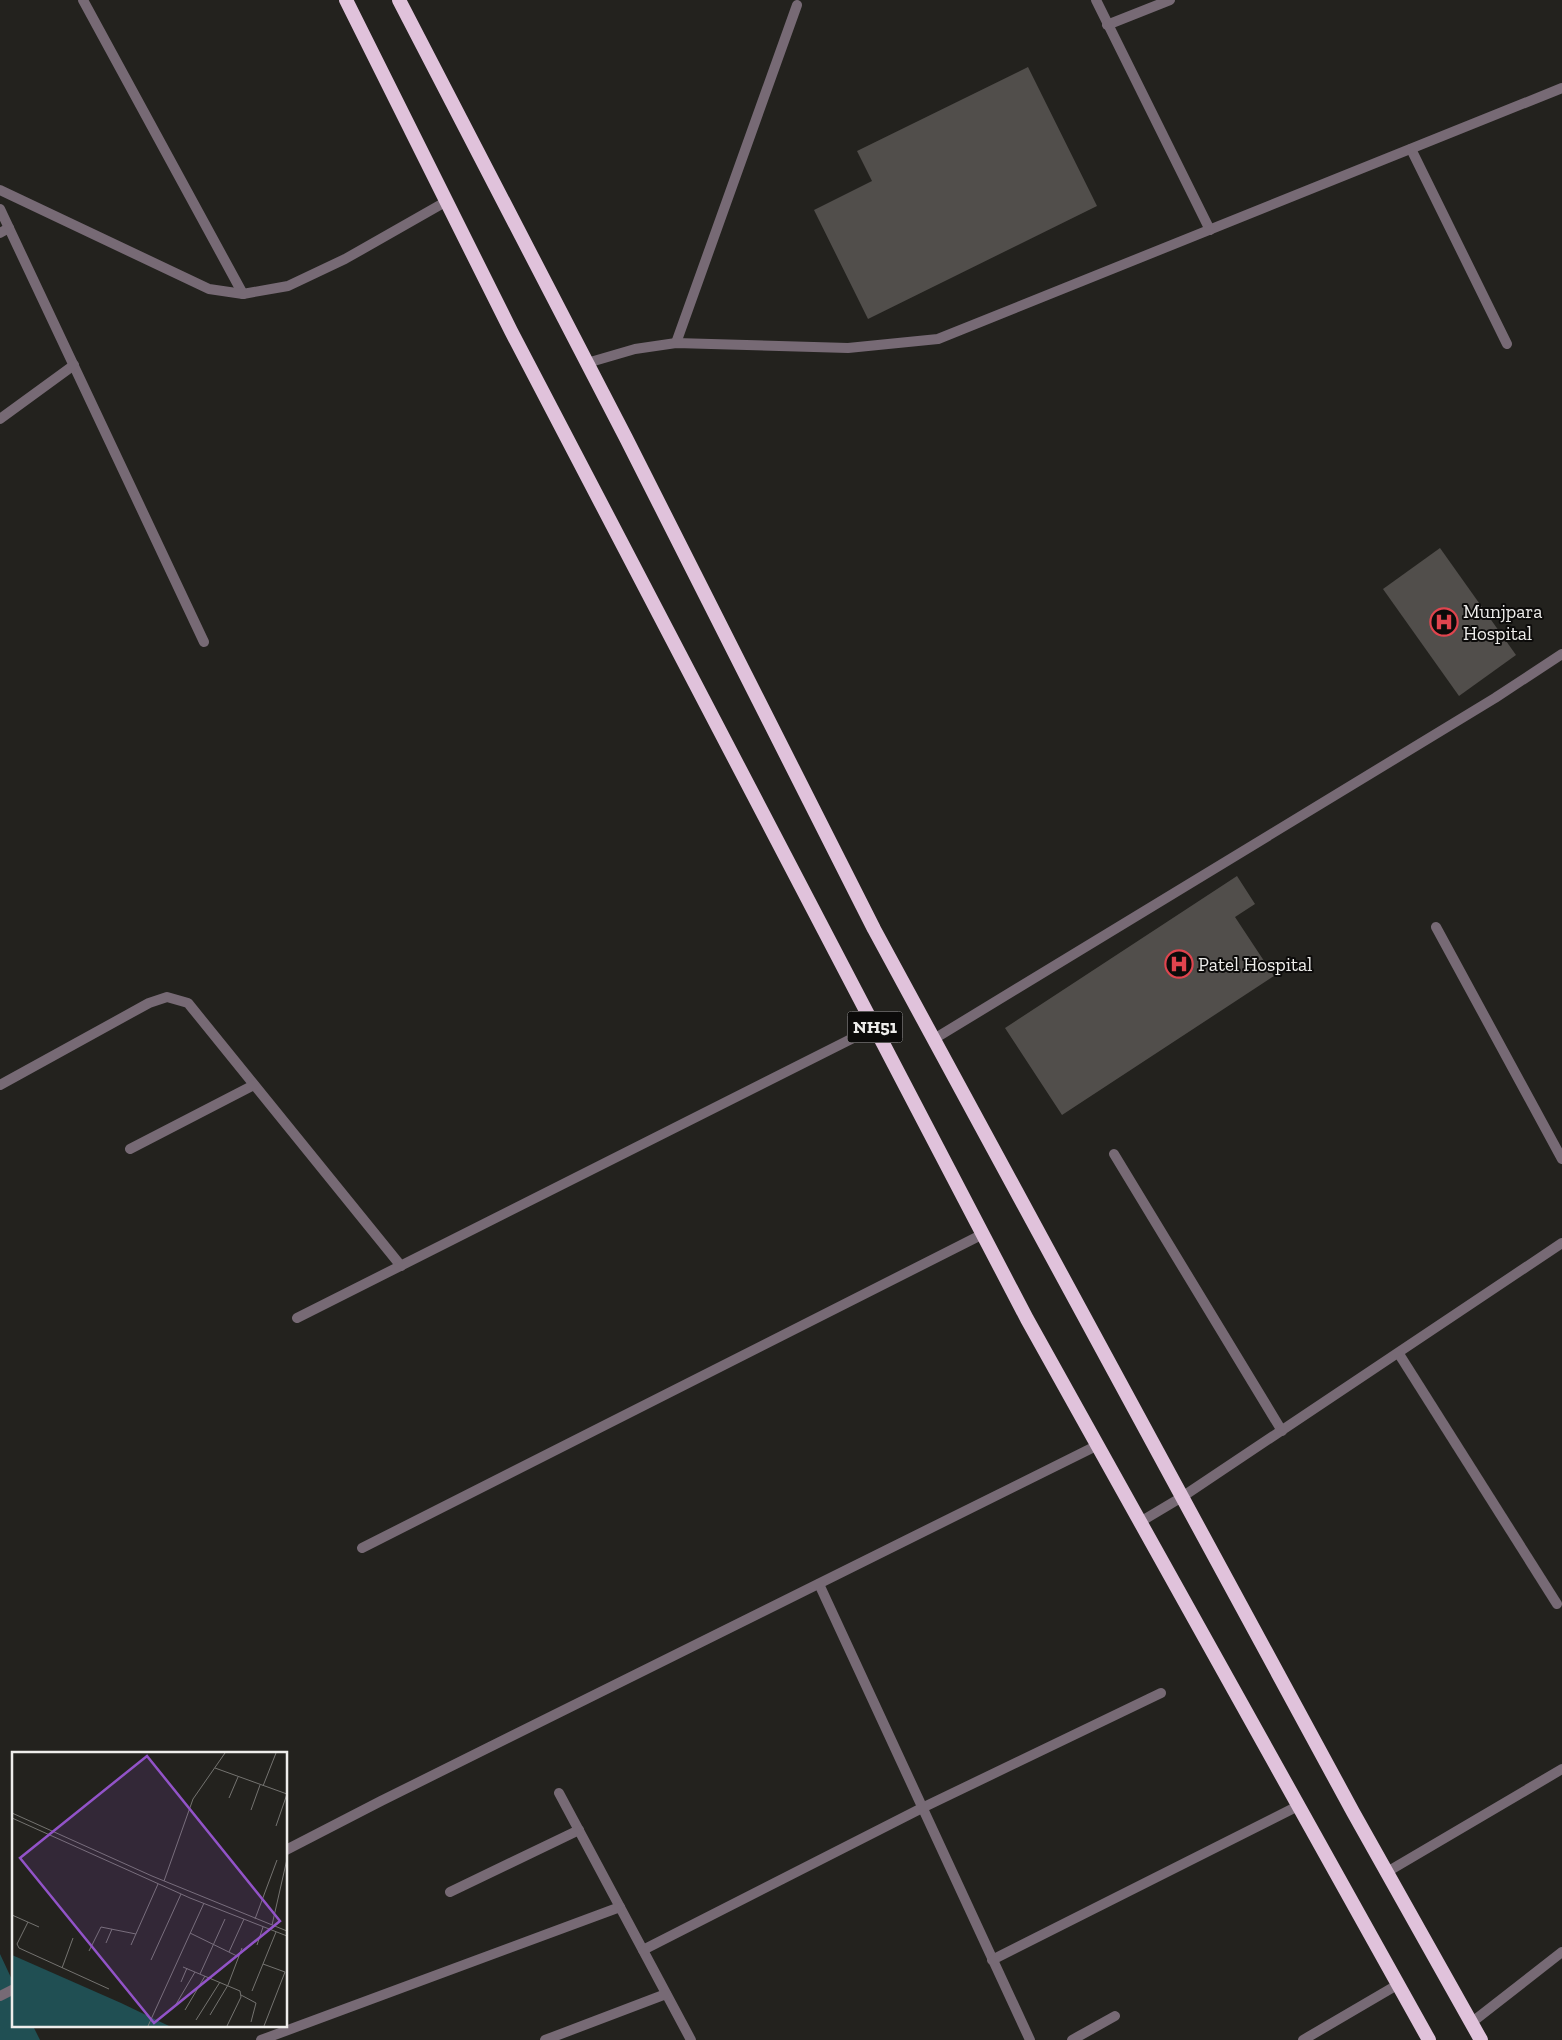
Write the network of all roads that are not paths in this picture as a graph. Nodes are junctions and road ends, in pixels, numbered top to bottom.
1 (83, 0) edge
2 (346, 0) edge
3 (399, 0) edge
4 (1096, 0) edge
5 (1170, 0) edge
6 (797, 5) dead end
7 (1107, 25) junction
8 (1562, 88) edge
9 (1411, 149) junction
10 (0, 190) edge
11 (447, 201) junction
12 (0, 209) edge
13 (1210, 230) junction
14 (4, 231) edge
15 (243, 294) junction
16 (676, 343) junction
17 (1507, 344) dead end
18 (587, 363) junction
19 (74, 365) junction
20 (0, 419) edge
21 (204, 642) dead end
22 (1562, 654) edge
23 (1436, 927) dead end
24 (875, 1027) junction
25 (934, 1039) junction
26 (0, 1085) edge
27 (254, 1085) junction
28 (130, 1149) dead end
29 (1114, 1154) dead end
30 (1562, 1158) edge
31 (983, 1234) junction
32 (1562, 1243) edge
33 (401, 1266) junction
34 (297, 1318) dead end
35 (1399, 1354) junction
36 (1282, 1431) junction
37 (1098, 1445) junction
38 (1182, 1497) junction
39 (1140, 1522) junction
40 (362, 1548) dead end
41 (819, 1584) junction
42 (1557, 1604) dead end
43 (1161, 1693) dead end
44 (1562, 1769) edge
45 (559, 1792) dead end
46 (1298, 1806) junction
47 (922, 1808) junction
48 (579, 1830) junction
49 (288, 1849) edge
50 (1387, 1872) junction
51 (450, 1892) dead end
52 (620, 1907) junction
53 (643, 1950) junction
54 (1562, 1952) edge
55 (992, 1960) junction
56 (1397, 1985) junction
57 (12, 1990) edge
58 (666, 1994) junction
59 (0, 1996) edge
60 (1115, 2016) dead end
61 (1471, 2023) junction
62 (261, 2040) edge
63 (546, 2040) edge
64 (691, 2040) edge
65 (1030, 2040) edge
66 (1072, 2040) edge
67 (1303, 2040) edge
68 (1429, 2040) edge
69 (1481, 2040) edge

1 - 15 street
2 - 11 highway, NH51
3 - 18 highway, NH51
4 - 7 street
5 - 7 street
6 - 16 street
7 - 13 street
8 - 9 street
9 - 13 street
9 - 17 street
10 - 15 street
11 - 15 street
11 - 24 highway, NH51
12 - 14 street
13 - 16 street
14 - 19 street
16 - 18 street
18 - 25 highway, NH51
19 - 20 street
19 - 21 street
22 - 25 street
23 - 30 street
24 - 31 highway, NH51
24 - 33 street
25 - 38 highway, NH51
26 - 27 street
27 - 28 street
27 - 33 street
29 - 36 street
31 - 37 highway, NH51
31 - 40 street
32 - 35 street
33 - 34 street
35 - 36 street
35 - 42 street
36 - 38 street
37 - 39 highway, NH51
37 - 41 street
38 - 39 street
38 - 50 highway, NH51
39 - 46 highway, NH51
41 - 47 street
41 - 49 street
43 - 47 street
44 - 50 street
45 - 48 street
46 - 55 street
46 - 56 highway, NH51
47 - 53 street
47 - 55 street
48 - 51 street
48 - 52 street
50 - 61 highway, NH51
52 - 53 street
52 - 62 street
53 - 58 street
54 - 61 street
55 - 65 street
56 - 67 street
56 - 68 highway, NH51
57 - 59 street
58 - 63 street
58 - 64 street
60 - 66 street
61 - 69 highway, NH51

